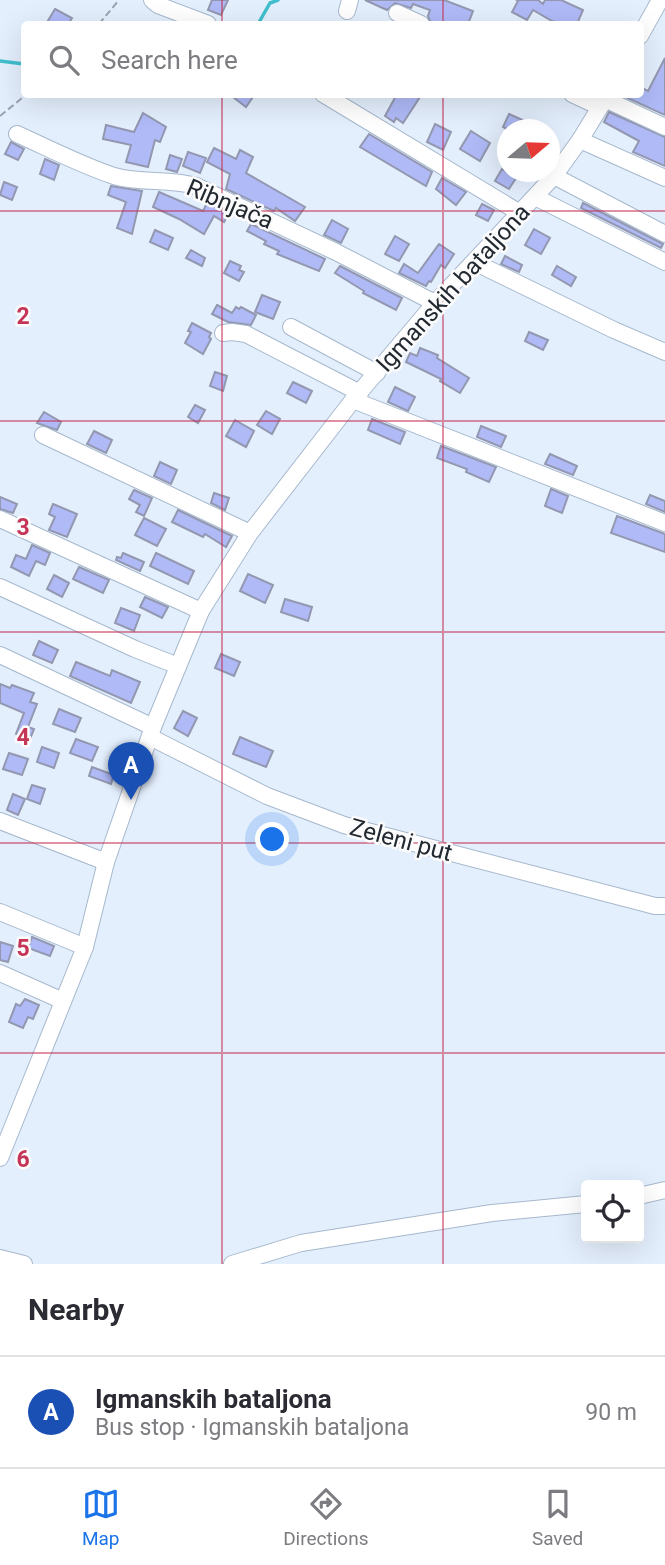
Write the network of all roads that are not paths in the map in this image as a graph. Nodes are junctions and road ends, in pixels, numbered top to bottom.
1 (152, 0) edge
2 (657, 4) edge
3 (397, 13) dead end
4 (200, 21) edge
5 (414, 21) edge
6 (644, 28) edge
7 (330, 98) edge
8 (604, 100) edge
9 (665, 127) edge
10 (17, 134) dead end
11 (580, 140) junction
12 (560, 168) edge
13 (665, 178) edge
14 (560, 179) edge
15 (549, 182) edge
16 (535, 197) junction
17 (520, 213) junction
18 (665, 234) edge
19 (474, 262) junction
20 (665, 262) edge
21 (435, 303) junction
22 (291, 327) dead end
23 (223, 333) dead end
24 (665, 352) edge
25 (377, 373) junction
26 (356, 397) junction
27 (43, 435) dead end
28 (0, 519) edge
29 (665, 523) edge
30 (250, 533) junction
31 (0, 587) edge
32 (201, 611) junction
33 (0, 655) edge
34 (178, 666) junction
35 (151, 732) junction
36 (0, 821) edge
37 (106, 862) junction
38 (665, 906) edge
39 (0, 912) edge
40 (85, 947) junction
41 (0, 973) edge
42 (63, 1001) junction
43 (0, 1158) edge
44 (665, 1190) edge
45 (644, 1195) edge
46 (581, 1204) edge
47 (0, 1258) edge
48 (24, 1264) edge
49 (232, 1264) edge

1 - 4 street
2 - 6 street
3 - 5 street
7 - 17 street
8 - 9 street
8 - 11 street, Igmanskih bataljona
10 - 21 street, Ribnjača
11 - 12 street, Igmanskih bataljona
11 - 13 street
14 - 18 street
15 - 16 street, Igmanskih bataljona
16 - 17 street, Igmanskih bataljona
16 - 20 street
17 - 19 street, Igmanskih bataljona
19 - 21 street, Igmanskih bataljona
19 - 24 street
21 - 25 street, Igmanskih bataljona
22 - 25 street
23 - 26 street
25 - 26 street, Igmanskih bataljona
26 - 29 street, Igmanskih bataljona
26 - 30 street, Igmanskih bataljona
27 - 30 street
28 - 32 street
30 - 32 street, Igmanskih bataljona
31 - 34 street
32 - 34 street, Igmanskih bataljona
33 - 35 street, Zeleni put
34 - 35 street, Igmanskih bataljona
35 - 37 street, Igmanskih bataljona
35 - 38 street, Zeleni put
36 - 37 street
37 - 40 street, Igmanskih bataljona
39 - 40 street
40 - 42 street, Igmanskih bataljona
41 - 42 street
42 - 43 street, Igmanskih bataljona
44 - 45 street
46 - 49 street
47 - 48 street

